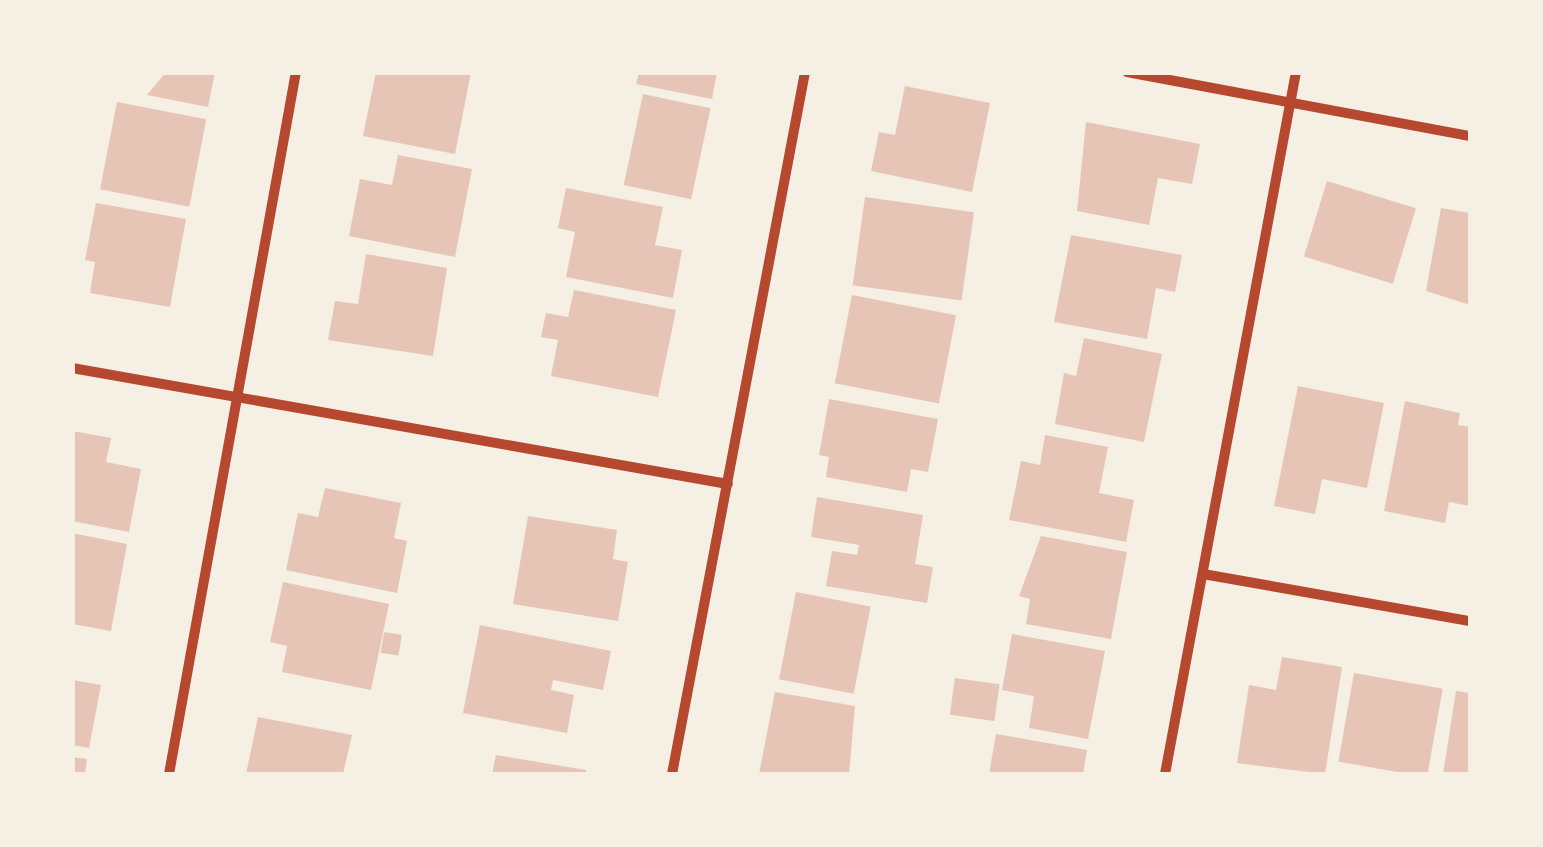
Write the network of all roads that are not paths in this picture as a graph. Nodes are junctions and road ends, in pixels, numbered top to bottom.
1 (296, 72) edge
2 (805, 72) edge
3 (1127, 72) edge
4 (1296, 72) edge
5 (1291, 102) junction
6 (1470, 136) edge
7 (72, 368) edge
8 (238, 397) junction
9 (728, 484) junction
10 (1203, 574) junction
11 (1470, 621) edge
12 (169, 774) edge
13 (672, 774) edge
14 (1165, 774) edge

1 - 8 street
2 - 9 street
3 - 5 street
4 - 5 street
5 - 6 street
5 - 10 street
7 - 8 street
8 - 9 street
8 - 12 street
9 - 13 street
10 - 11 street
10 - 14 street

